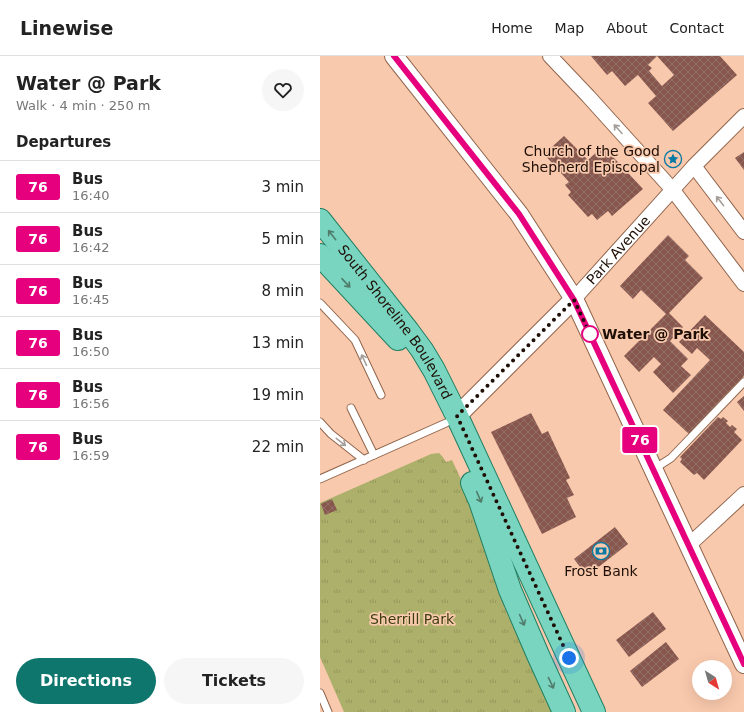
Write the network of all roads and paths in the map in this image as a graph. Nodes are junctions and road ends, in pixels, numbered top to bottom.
1 (394, 56) edge
2 (550, 56) edge
3 (744, 116) edge
4 (694, 166) junction
5 (672, 190) junction
6 (320, 220) edge
7 (744, 232) edge
8 (320, 254) edge
9 (744, 284) edge
10 (574, 300) junction
11 (320, 303) edge
12 (744, 382) edge
13 (381, 395) dead end
14 (352, 408) dead end
15 (451, 420) junction
16 (320, 422) edge
17 (374, 455) junction
18 (364, 460) junction
19 (654, 470) junction
20 (320, 479) edge
21 (744, 494) edge
22 (689, 545) junction
23 (744, 664) edge
24 (320, 693) edge
25 (328, 712) edge
26 (564, 712) edge
27 (594, 712) edge

1 - 10 street
5 -> 2 street
3 - 4 street, Park Avenue
4 - 5 street, Park Avenue
7 -> 4 street
5 - 9 street
5 - 10 street, Park Avenue
15 -> 6 main road, South Shoreline Boulevard
8 -> 15 main road, South Shoreline Boulevard
10 - 15 street, Park Avenue
10 - 19 street
13 -> 11 lane
12 - 19 lane
14 - 17 lane
15 - 17 lane
15 -> 26 main road, South Shoreline Boulevard
15 - 27 main road, South Shoreline Boulevard
16 -> 18 lane
17 - 18 lane
18 - 20 lane
19 - 22 street
21 - 22 street
22 - 23 street
24 - 25 lane

